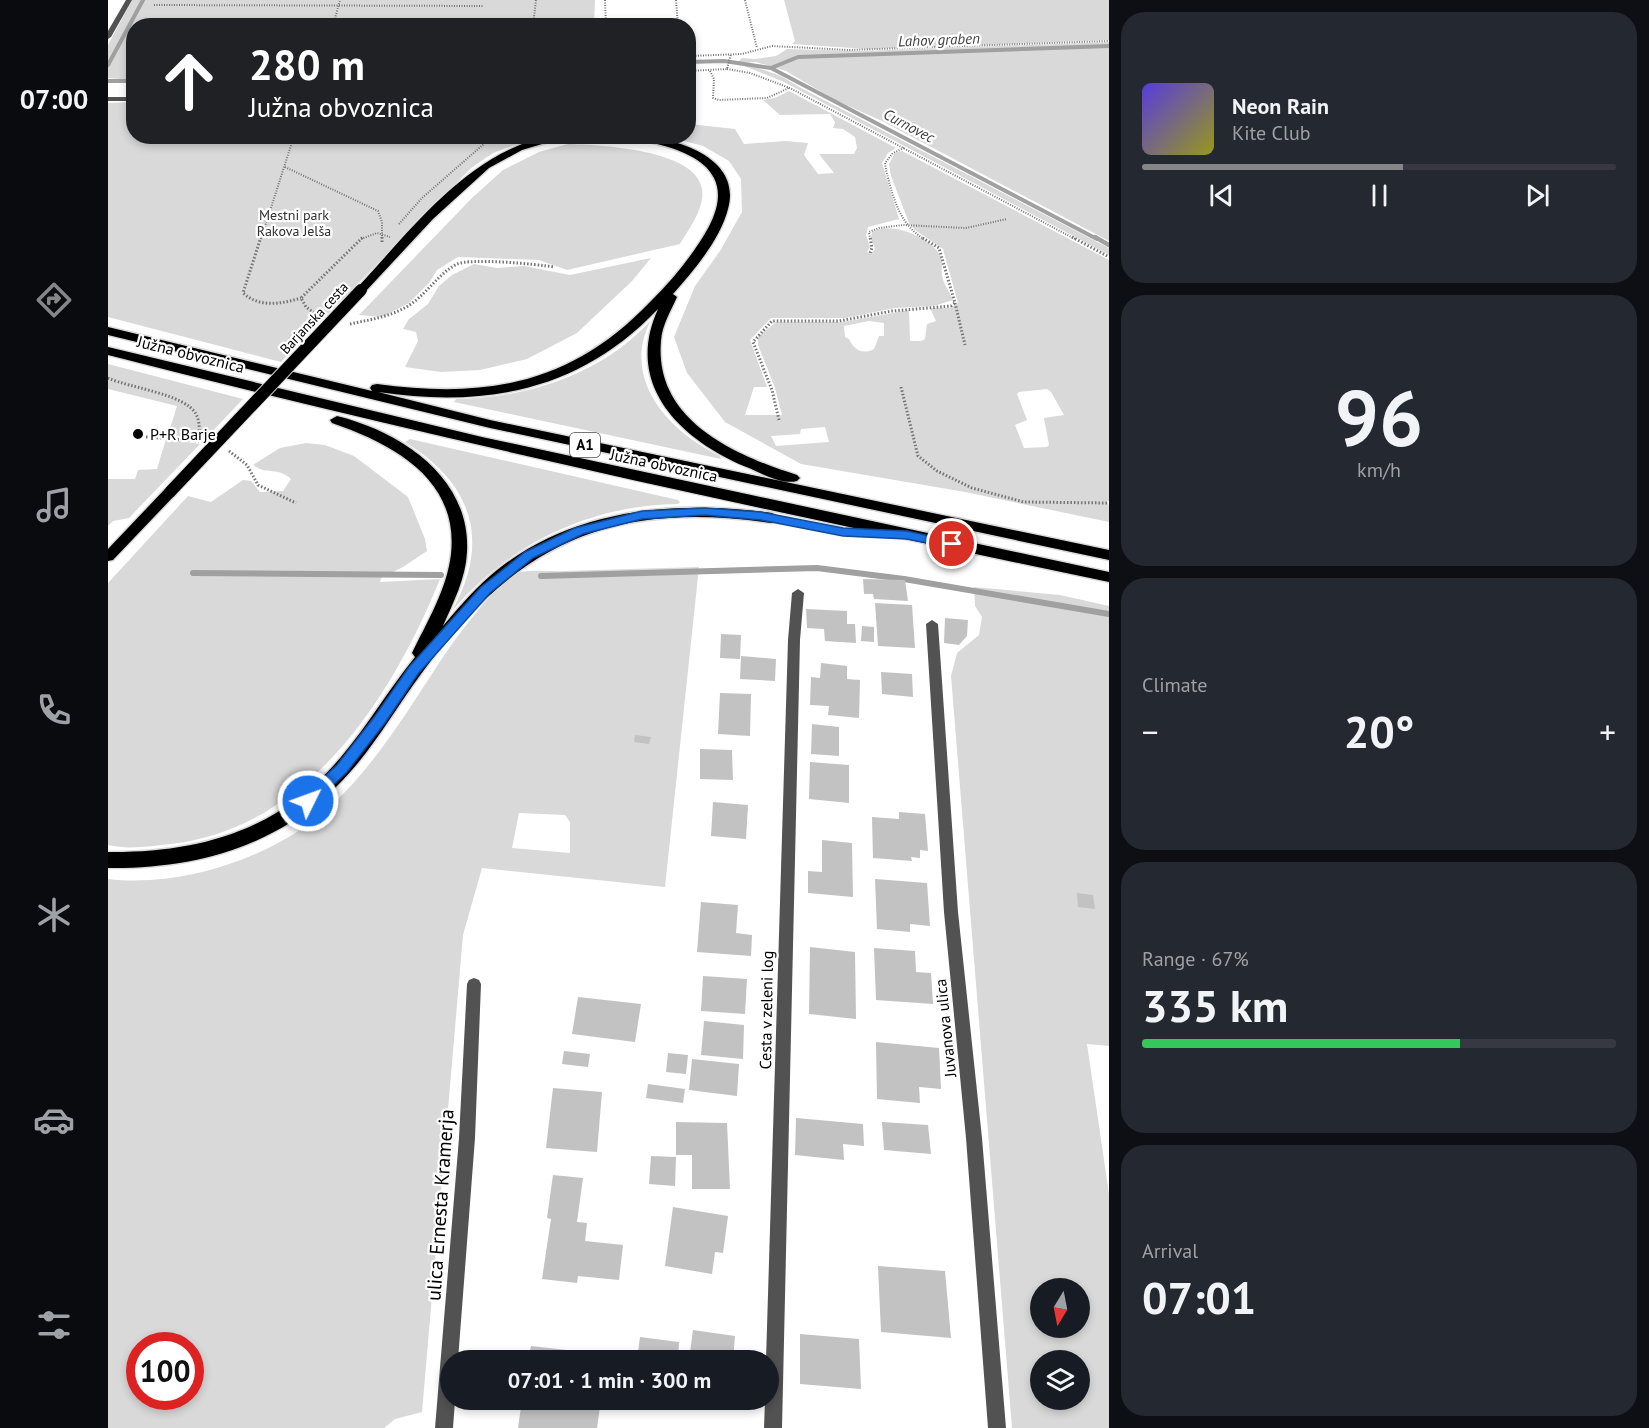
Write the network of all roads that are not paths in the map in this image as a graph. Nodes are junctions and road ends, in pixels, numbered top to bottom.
1 (129, 0) edge
2 (108, 37) edge
3 (108, 99) edge
4 (126, 99) edge
5 (530, 144) edge
6 (670, 144) edge
7 (676, 283) junction
8 (108, 331) edge
9 (108, 351) edge
10 (254, 368) junction
11 (254, 388) junction
12 (918, 515) junction
13 (907, 535) junction
14 (1109, 555) edge
15 (108, 557) edge
16 (1109, 577) edge
17 (798, 593) dead end
18 (932, 624) dead end
19 (414, 670) junction
20 (108, 860) edge
21 (474, 984) dead end
22 (444, 1428) edge
23 (773, 1428) edge
24 (997, 1428) edge

1 - 2 street
3 - 4 street
5 - 15 main road, Barjanska cesta, bridge
6 - 7 highway
7 - 10 highway
7 - 12 highway
8 - 10 highway, Južna obvoznica / A1
9 - 11 highway, Južna obvoznica / A1
10 - 12 highway, Južna obvoznica / A1
11 - 13 highway, Južna obvoznica / A1
11 - 19 highway
12 - 14 highway, Južna obvoznica / A1
13 - 16 highway, Južna obvoznica / A1
13 - 19 highway
17 - 23 street, Cesta v zeleni log
18 - 24 street, Juvanova ulica
19 - 20 highway
21 - 22 street, ulica Ernesta Kramerja

